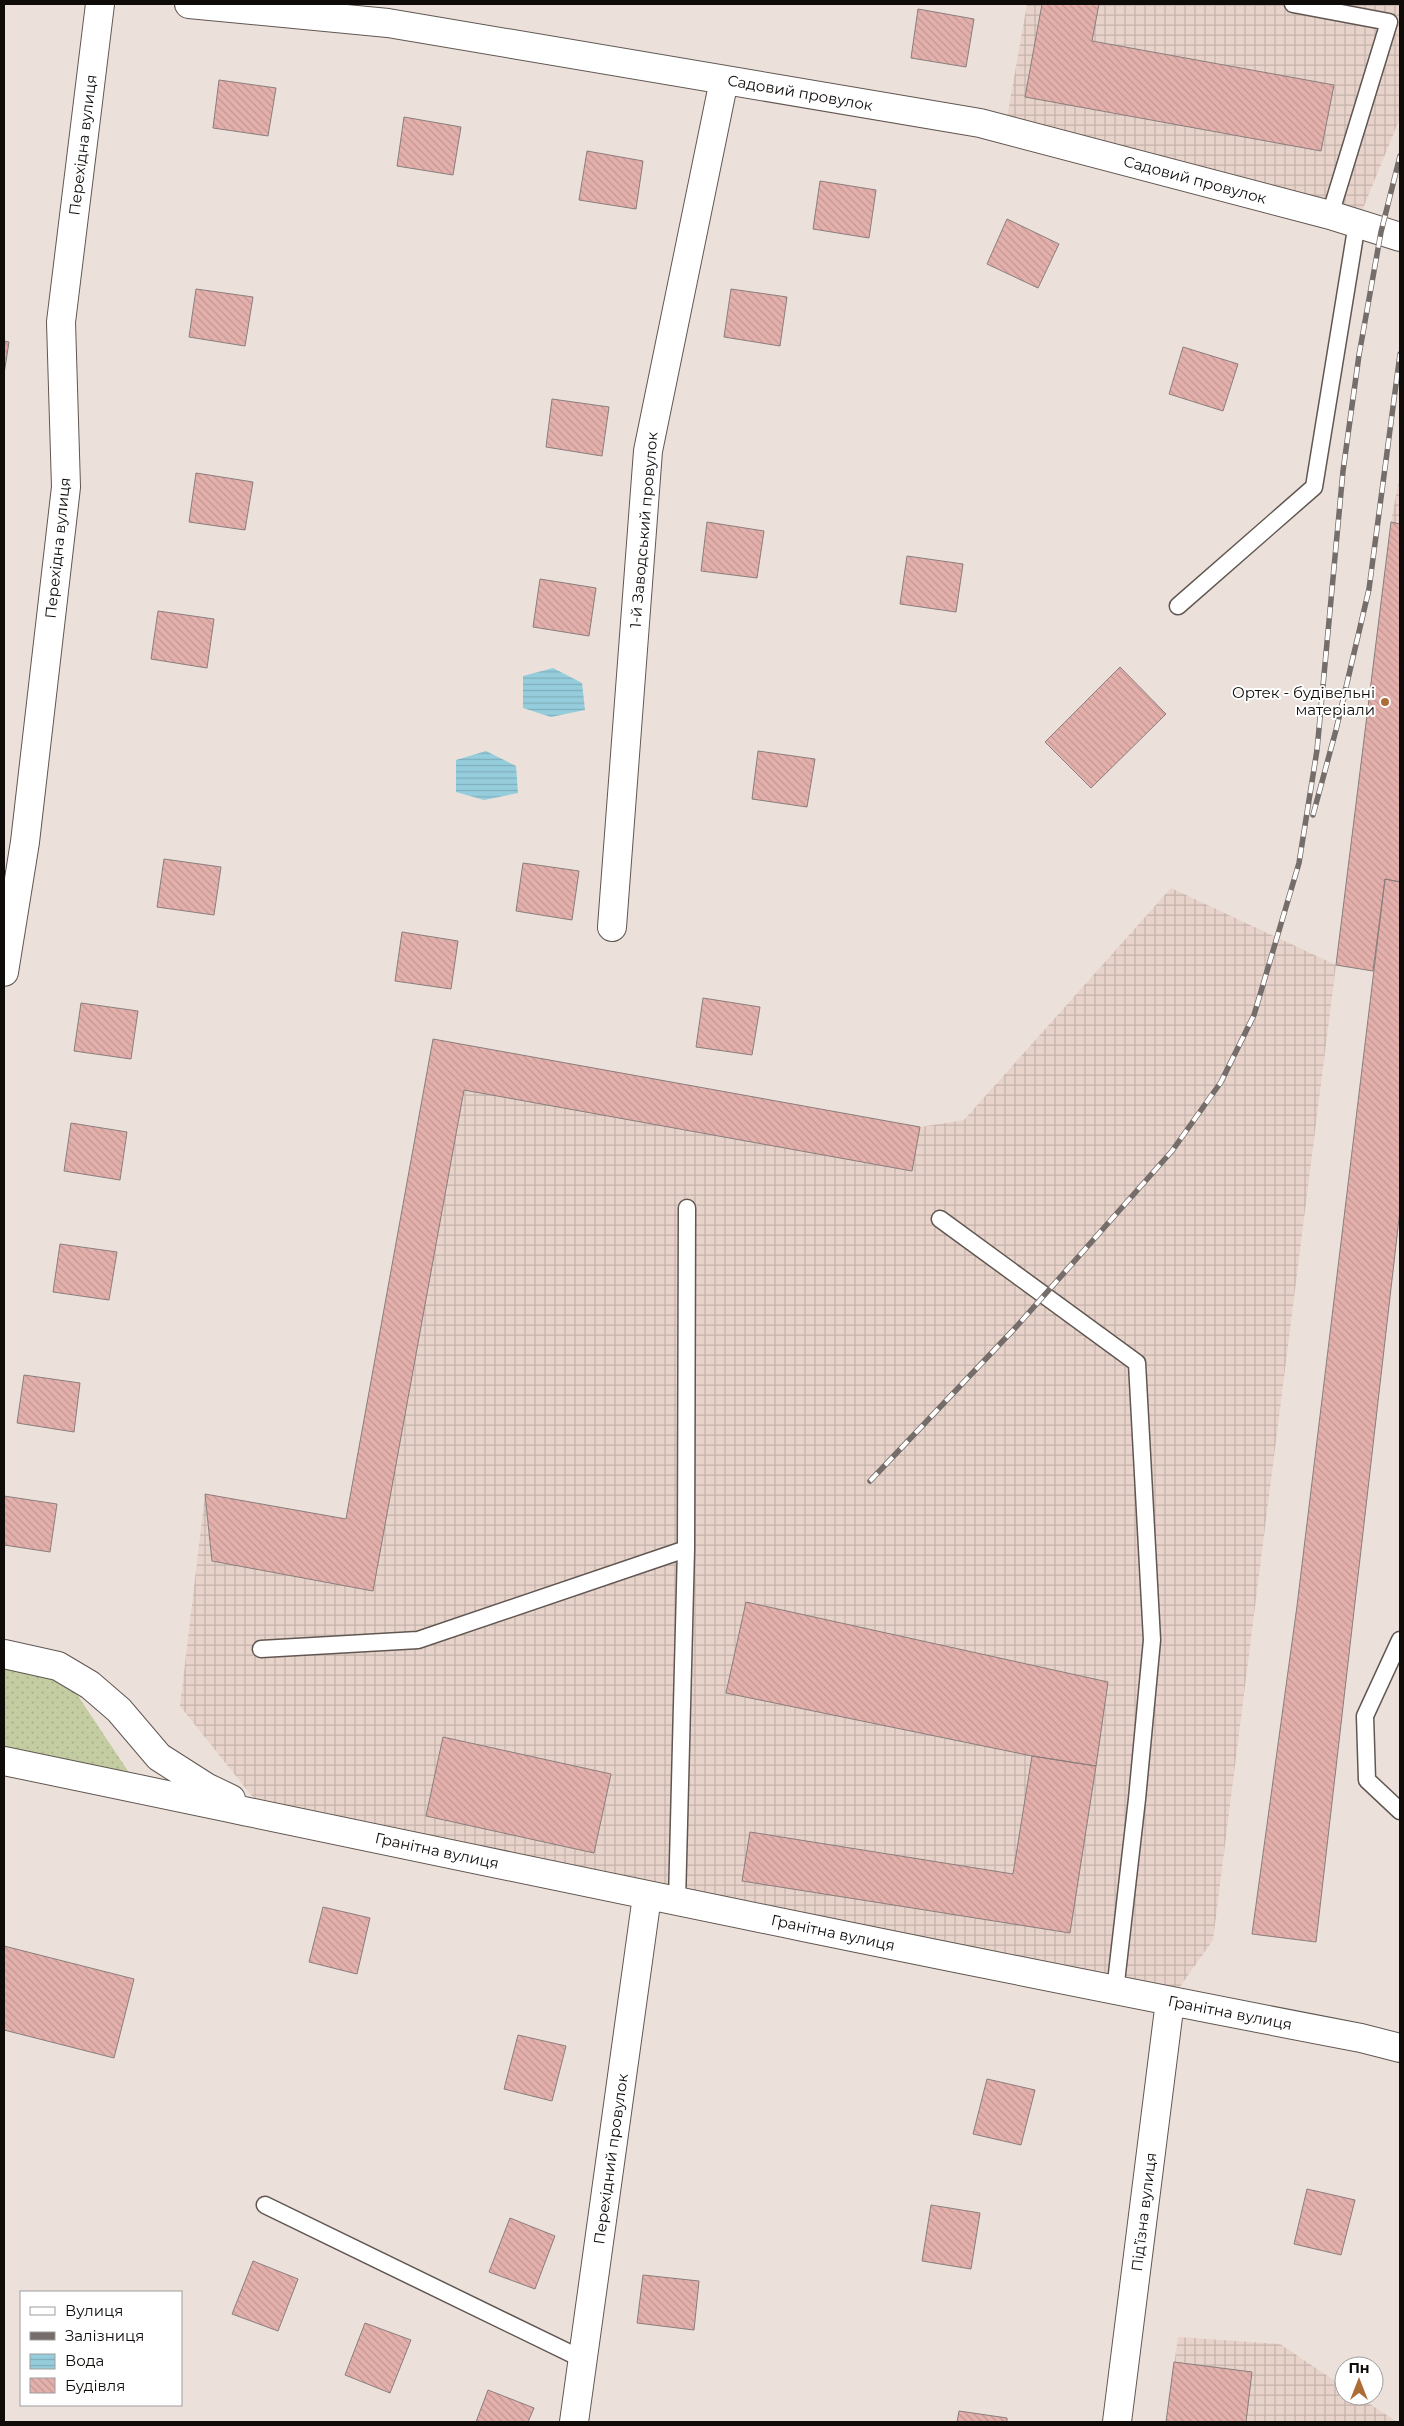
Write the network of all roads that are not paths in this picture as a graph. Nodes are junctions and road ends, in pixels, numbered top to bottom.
1 (100, 4) edge
2 (189, 4) edge
3 (1293, 4) edge
4 (724, 80) junction
5 (1330, 215) junction
6 (1357, 223) junction
7 (1400, 238) edge
8 (1178, 606) dead end
9 (612, 927) dead end
10 (4, 972) edge
11 (688, 1208) dead end
12 (940, 1219) dead end
13 (686, 1549) junction
14 (1400, 1640) edge
15 (261, 1649) dead end
16 (4, 1654) edge
17 (4, 1761) edge
18 (1400, 1811) edge
19 (267, 1816) junction
20 (648, 1896) junction
21 (676, 1901) junction
22 (1115, 1991) junction
23 (1170, 2001) junction
24 (1400, 2048) edge
25 (265, 2205) dead end
26 (582, 2359) junction
27 (574, 2422) edge
28 (1117, 2422) edge

1 - 10 street, Перехідна вулиця
2 - 4 street, Садовий провулок
3 - 5 lane
4 - 5 street, Садовий провулок
4 - 9 street, 1-й Заводський провулок
5 - 6 street, Садовий провулок
6 - 7 street, Садовий провулок
6 - 8 lane
11 - 13 lane
12 - 22 lane
13 - 15 lane
13 - 21 lane
14 - 18 lane
16 - 19 street, Гранітна вулиця
17 - 19 street, Гранітна вулиця
19 - 20 street, Гранітна вулиця
20 - 21 street, Гранітна вулиця
20 - 26 street, Перехідний провулок
21 - 22 street, Гранітна вулиця
22 - 23 street, Гранітна вулиця
23 - 24 street, Гранітна вулиця
23 - 28 street, Підʼїзна вулиця
25 - 26 lane
26 - 27 street, Перехідний провулок

